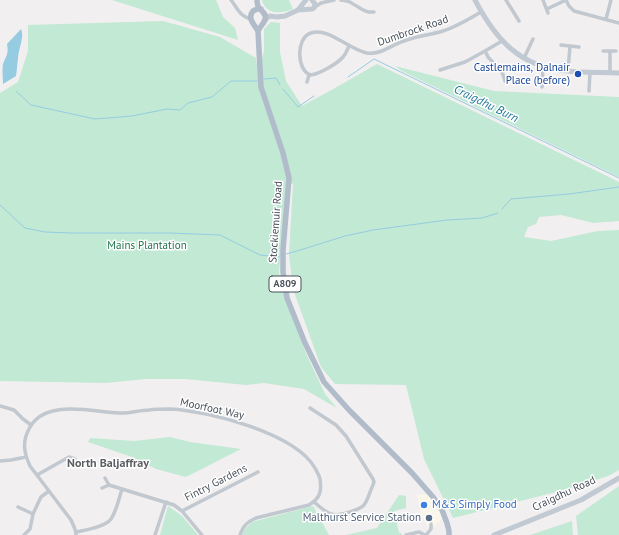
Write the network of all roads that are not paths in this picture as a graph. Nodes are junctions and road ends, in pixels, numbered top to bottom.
1 (231, 0) edge
2 (334, 0) edge
3 (341, 0) edge
4 (475, 0) edge
5 (506, 0) edge
6 (543, 0) edge
7 (566, 0) edge
8 (611, 0) edge
9 (257, 1) edge
10 (305, 2) edge
11 (313, 3) edge
12 (306, 9) junction
13 (547, 9) junction
14 (298, 10) junction
15 (252, 11) junction
16 (239, 12) junction
17 (374, 12) dead end
18 (481, 12) junction
19 (548, 13) dead end
20 (264, 16) junction
21 (606, 19) junction
22 (252, 21) junction
23 (519, 21) dead end
24 (619, 22) edge
25 (258, 31) junction
26 (534, 39) dead end
27 (502, 41) junction
28 (561, 45) dead end
29 (349, 46) junction
30 (570, 46) junction
31 (579, 46) dead end
32 (485, 51) junction
33 (603, 51) dead end
34 (610, 51) junction
35 (616, 51) dead end
36 (524, 58) junction
37 (543, 67) junction
38 (447, 68) junction
39 (508, 69) dead end
40 (440, 70) dead end
41 (502, 72) junction
42 (568, 72) junction
43 (590, 72) junction
44 (610, 73) junction
45 (619, 73) edge
46 (449, 74) dead end
47 (309, 75) junction
48 (542, 80) junction
49 (548, 80) dead end
50 (506, 81) dead end
51 (307, 82) dead end
52 (590, 82) junction
53 (595, 83) dead end
54 (542, 87) dead end
55 (589, 91) dead end
56 (0, 406) edge
57 (310, 408) dead end
58 (31, 425) junction
59 (68, 451) dead end
60 (26, 457) junction
61 (69, 457) junction
62 (75, 459) dead end
63 (0, 461) edge
64 (258, 472) dead end
65 (37, 475) junction
66 (105, 478) dead end
67 (619, 478) edge
68 (109, 485) junction
69 (102, 488) dead end
70 (122, 489) junction
71 (49, 491) junction
72 (166, 502) junction
73 (314, 502) junction
74 (18, 507) dead end
75 (182, 510) junction
76 (34, 514) junction
77 (431, 524) dead end
78 (76, 533) edge
79 (450, 534) edge
80 (24, 535) edge
81 (155, 535) edge
82 (202, 535) edge
83 (240, 535) edge
84 (406, 535) edge
85 (425, 535) edge
86 (494, 535) edge

1 - 16 street
2 - 11 street
3 - 17 street
4 - 18 street
5 - 23 street
6 - 13 street
7 - 13 street
7 - 21 street
8 - 21 street
9 - 15 main road
9 - 20 main road
10 - 12 street
10 - 14 street
11 - 12 street
12 - 14 street
13 - 19 street
14 - 20 street
15 - 16 street
15 - 20 main road
15 - 22 main road
16 - 22 street
18 - 27 street
18 - 29 street, Dumbrock Road
20 - 22 main road
20 - 25 main road, Stockiemuir Road / A809
21 - 24 street
22 - 25 main road, Stockiemuir Road / A809
25 - 79 main road, Stockiemuir Road / A809
26 - 36 street
27 - 32 street
27 - 36 street
28 - 30 street
29 - 47 street
29 - 47 street, Dumbrock Road
30 - 31 street
30 - 42 street
32 - 38 street
32 - 41 street
33 - 34 street
34 - 35 street
34 - 44 street
36 - 37 street
37 - 42 street
37 - 48 street
38 - 40 street
38 - 46 street
39 - 41 street
41 - 50 street
42 - 43 street
43 - 44 street
43 - 52 street
44 - 45 street
47 - 51 street
48 - 49 street
48 - 54 street
52 - 53 street
52 - 55 street
56 - 58 street
57 - 73 street
58 - 60 street
58 - 73 street, Moorfoot Way
59 - 61 street
60 - 63 street
60 - 65 street
61 - 62 street
61 - 65 street
64 - 75 street, Fintry Gardens
65 - 71 street
66 - 68 street
67 - 86 street, Craigdhu Road
68 - 69 street
68 - 70 street
70 - 72 street
70 - 78 street
71 - 76 street
71 - 78 street
72 - 75 street
72 - 81 street
73 - 83 street
74 - 76 street
75 - 82 street
76 - 80 street
77 - 85 street
84 - 85 street

